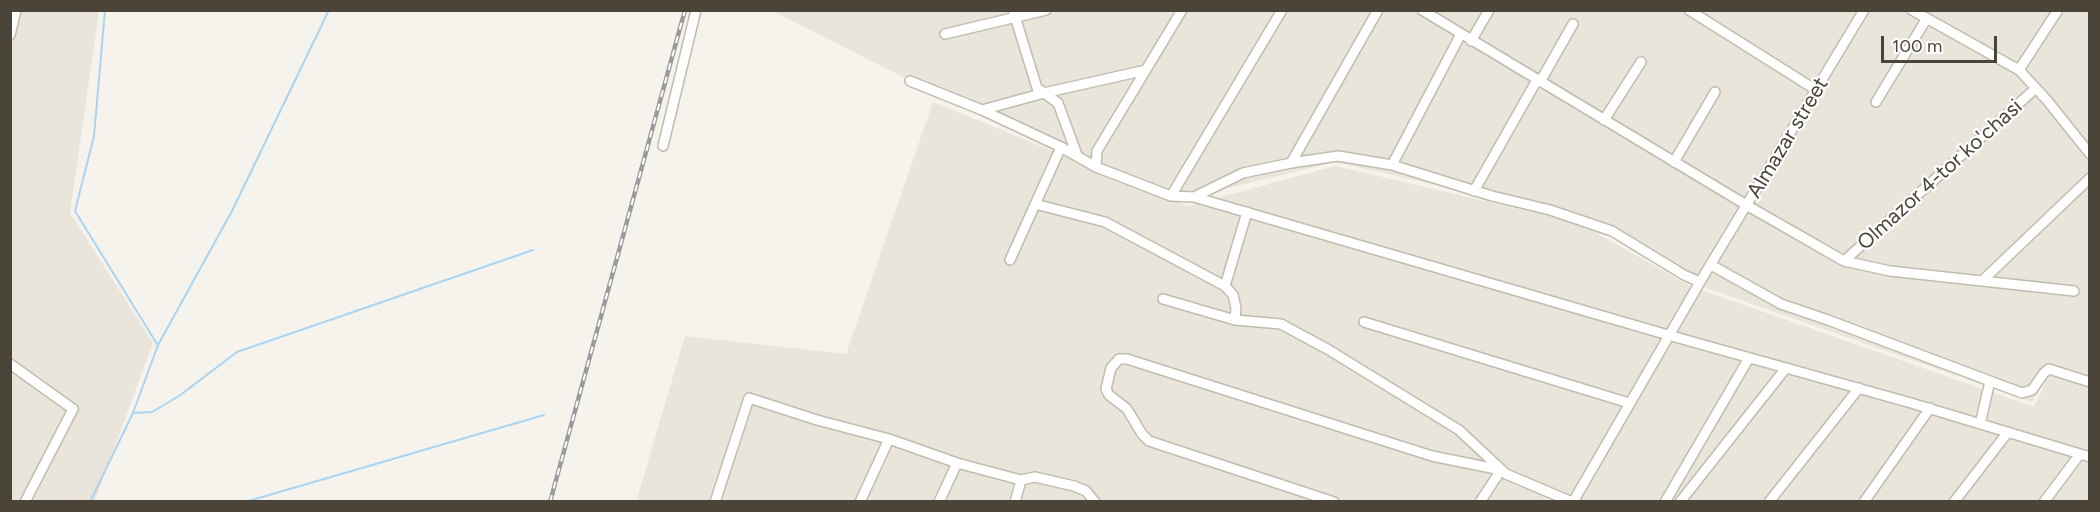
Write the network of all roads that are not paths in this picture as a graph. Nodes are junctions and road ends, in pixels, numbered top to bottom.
1 (16, 10) edge
2 (696, 10) edge
3 (1046, 10) edge
4 (1182, 10) edge
5 (1282, 10) edge
6 (1378, 10) edge
7 (1422, 10) edge
8 (1489, 10) edge
9 (1689, 10) edge
10 (1864, 10) edge
11 (1912, 10) edge
12 (2058, 10) edge
13 (1014, 14) edge
14 (1927, 18) junction
15 (1573, 24) dead end
16 (945, 34) dead end
17 (1461, 34) junction
18 (10, 35) edge
19 (1471, 40) junction
20 (1641, 62) dead end
21 (1146, 70) junction
22 (2019, 70) junction
23 (910, 81) dead end
24 (1539, 81) junction
25 (2036, 88) junction
26 (1816, 90) junction
27 (1715, 92) dead end
28 (1044, 93) junction
29 (1876, 102) dead end
30 (982, 111) junction
31 (1604, 120) junction
32 (663, 146) dead end
33 (1061, 147) junction
34 (2090, 154) edge
35 (1077, 155) junction
36 (1674, 162) junction
37 (1291, 163) junction
38 (1392, 165) junction
39 (1096, 167) junction
40 (2090, 178) edge
41 (1474, 191) junction
42 (1171, 196) junction
43 (1194, 197) junction
44 (1035, 204) junction
45 (1748, 206) junction
46 (1247, 212) junction
47 (1010, 260) dead end
48 (1844, 261) junction
49 (1711, 265) junction
50 (1982, 281) junction
51 (1700, 282) junction
52 (1225, 286) junction
53 (2074, 291) dead end
54 (1163, 298) dead end
55 (1234, 320) junction
56 (1364, 322) dead end
57 (1668, 335) junction
58 (1749, 357) junction
59 (10, 364) edge
60 (1786, 368) junction
61 (1990, 381) junction
62 (2090, 381) edge
63 (1859, 388) junction
64 (1629, 403) junction
65 (1930, 408) junction
66 (1980, 424) junction
67 (2008, 432) junction
68 (889, 439) junction
69 (2085, 456) edge
70 (957, 463) junction
71 (1501, 470) junction
72 (1021, 480) junction
73 (25, 501) edge
74 (715, 501) edge
75 (860, 501) edge
76 (939, 501) edge
77 (1015, 501) edge
78 (1095, 501) edge
79 (1334, 501) edge
80 (1480, 501) edge
81 (1573, 501) edge
82 (1665, 501) edge
83 (1680, 501) edge
84 (1769, 501) edge
85 (1864, 501) edge
86 (1954, 501) edge
87 (2044, 501) edge

1 - 18 street
2 - 32 street
3 - 13 street
4 - 21 street
5 - 42 street
6 - 37 street
7 - 17 street
8 - 19 street
9 - 26 street
10 - 26 street, Almazar street
11 - 14 street
12 - 22 street
13 - 16 street
13 - 28 street
14 - 22 street
14 - 29 street
15 - 24 street
17 - 19 street
17 - 38 street
19 - 24 street
20 - 31 street
21 - 28 street
21 - 39 street
22 - 25 street
23 - 30 street
24 - 31 street
24 - 41 street
25 - 34 street
25 - 48 street, Olmazor 4-tor ko'chasi
26 - 45 street, Almazar street
27 - 36 street
28 - 30 street
28 - 35 street
30 - 33 street
31 - 36 street
33 - 35 street
33 - 44 street
35 - 39 street
36 - 45 street
37 - 38 street
37 - 43 street
38 - 41 street
39 - 42 street
40 - 50 street
41 - 51 street
42 - 43 street
43 - 46 street
44 - 47 street
44 - 52 street
45 - 48 street
45 - 49 street, Almazar street
46 - 52 street
46 - 57 street
48 - 50 street
49 - 51 street, Almazar street
49 - 61 street
50 - 53 street
51 - 57 street, Almazar street
52 - 55 street
54 - 55 street
55 - 71 street
56 - 64 street
57 - 58 street
57 - 64 street, Almazar street
58 - 60 street
58 - 82 street
59 - 73 street
60 - 63 street
60 - 83 street
61 - 62 street
61 - 66 street
63 - 65 street
63 - 84 street
64 - 81 street, Almazar street
65 - 66 street
65 - 85 street
66 - 67 street
67 - 69 street
67 - 86 street
68 - 70 street
68 - 74 street
68 - 75 street
69 - 87 street
70 - 72 street
70 - 76 street
71 - 79 street
71 - 80 street
71 - 81 street
72 - 77 street
72 - 78 street

